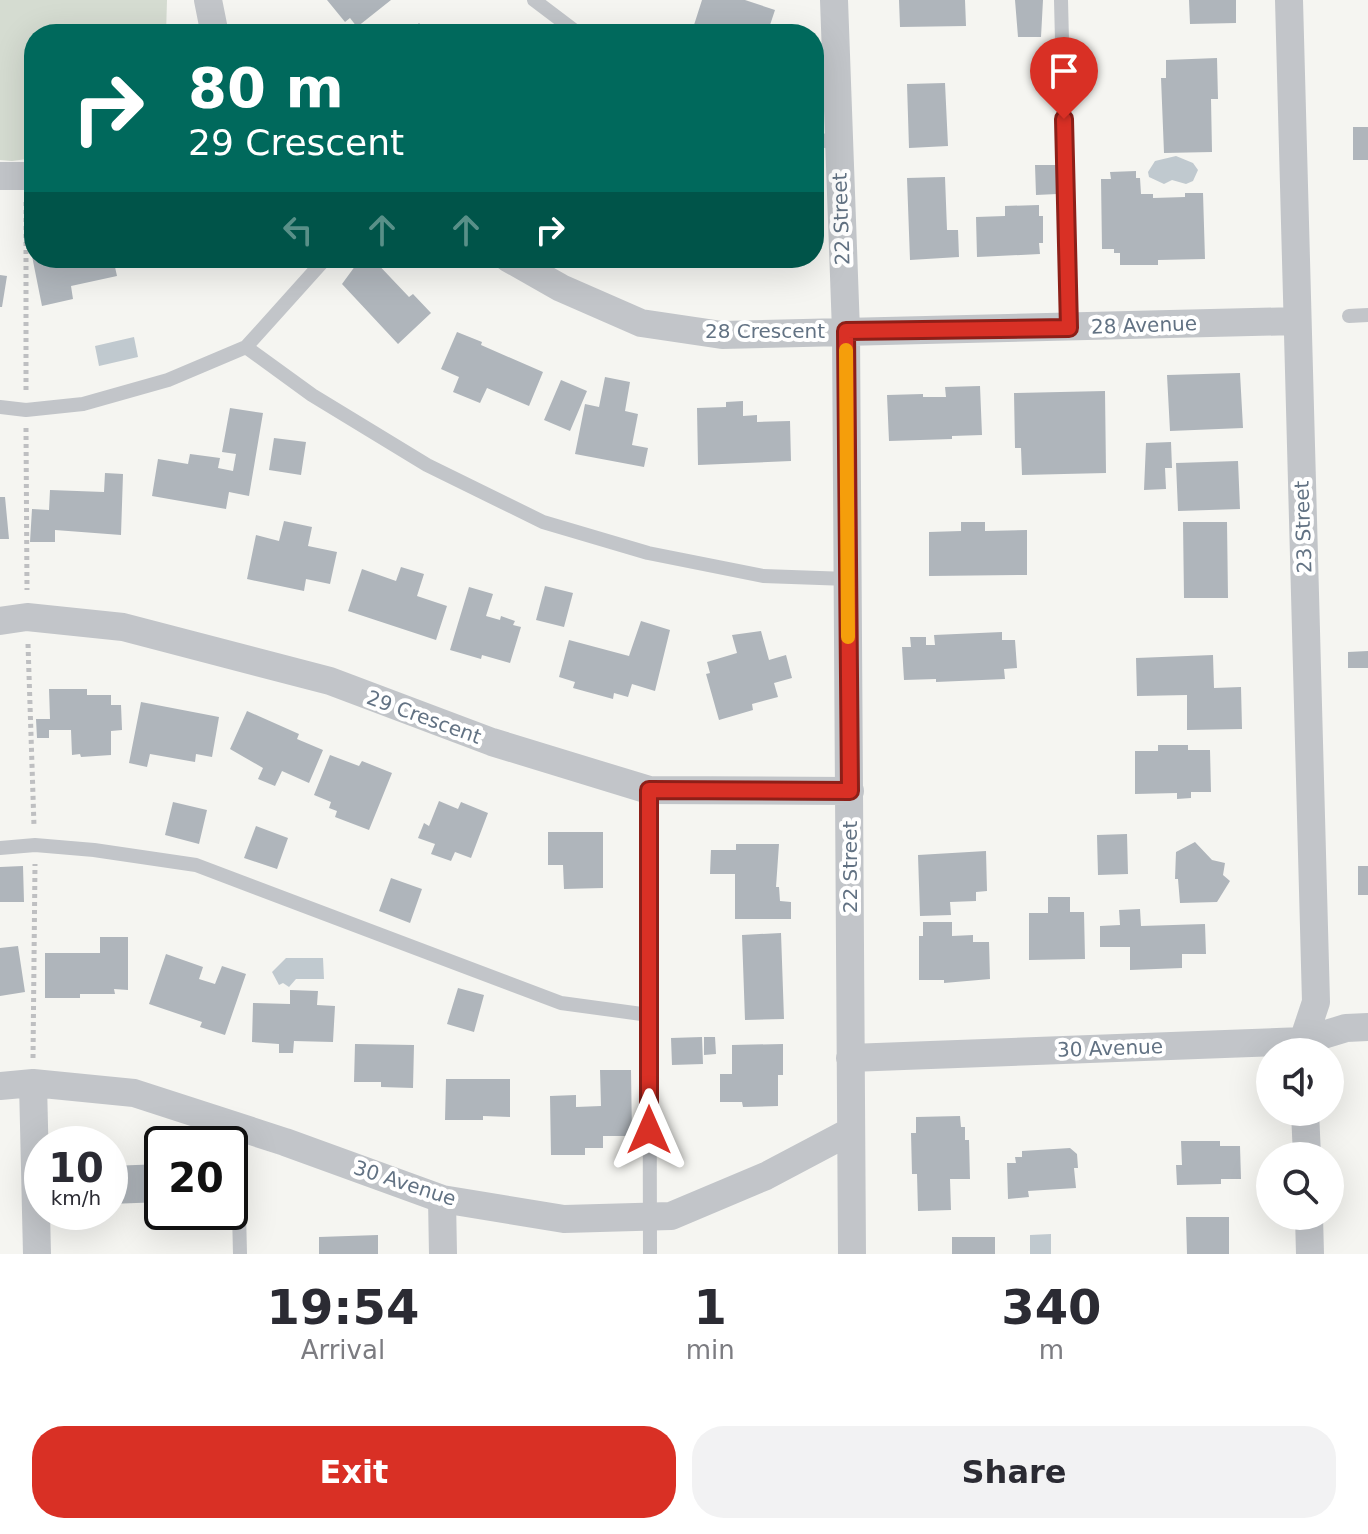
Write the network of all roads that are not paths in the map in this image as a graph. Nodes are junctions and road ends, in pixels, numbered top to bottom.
1 (208, 0) edge
2 (534, 0) edge
3 (834, 0) edge
4 (1061, 0) edge
5 (1289, 0) edge
6 (213, 24) edge
7 (566, 24) edge
8 (826, 141) edge
9 (0, 176) edge
10 (24, 176) edge
11 (317, 268) edge
12 (526, 268) edge
13 (1368, 315) edge
14 (1349, 316) dead end
15 (1297, 321) junction
16 (1069, 328) junction
17 (846, 331) junction
18 (246, 347) junction
19 (0, 407) edge
20 (848, 579) junction
21 (0, 621) edge
22 (649, 790) junction
23 (850, 791) junction
24 (0, 848) edge
25 (649, 1015) junction
26 (1368, 1027) edge
27 (1306, 1038) edge
28 (1323, 1038) edge
29 (1256, 1048) edge
30 (850, 1058) junction
31 (33, 1083) junction
32 (0, 1086) edge
33 (234, 1126) edge
34 (248, 1131) edge
35 (851, 1131) junction
36 (442, 1199) junction
37 (649, 1216) junction
38 (239, 1230) edge
39 (1309, 1230) edge
40 (37, 1254) edge
41 (240, 1254) edge
42 (443, 1254) edge
43 (650, 1254) edge
44 (852, 1254) edge
45 (1310, 1254) edge

1 - 6 street
2 - 7 lane
3 - 8 street, 22 Street
4 - 16 lane
5 - 15 street, 23 Street
8 - 17 street, 22 Street
9 - 10 street
11 - 18 lane
12 - 17 street, 28 Crescent
13 - 14 lane
15 - 16 street, 28 Avenue
15 - 27 street, 23 Street
16 - 17 street, 28 Avenue
17 - 20 street, 22 Street
18 - 19 lane
18 - 20 lane
20 - 23 street, 22 Street
21 - 22 street, 29 Crescent
22 - 23 street, 29 Crescent
22 - 25 lane
23 - 30 street, 22 Street
24 - 25 lane
25 - 37 lane
26 - 28 street, 30 Avenue
29 - 30 street, 30 Avenue
30 - 35 street, 22 Street
31 - 32 street, 30 Avenue
31 - 33 street, 30 Avenue
31 - 40 street
34 - 36 street, 30 Avenue
35 - 37 street, 30 Avenue
35 - 44 street, 22 Street
36 - 37 street, 30 Avenue
36 - 42 street
37 - 43 lane
38 - 41 lane
39 - 45 street

